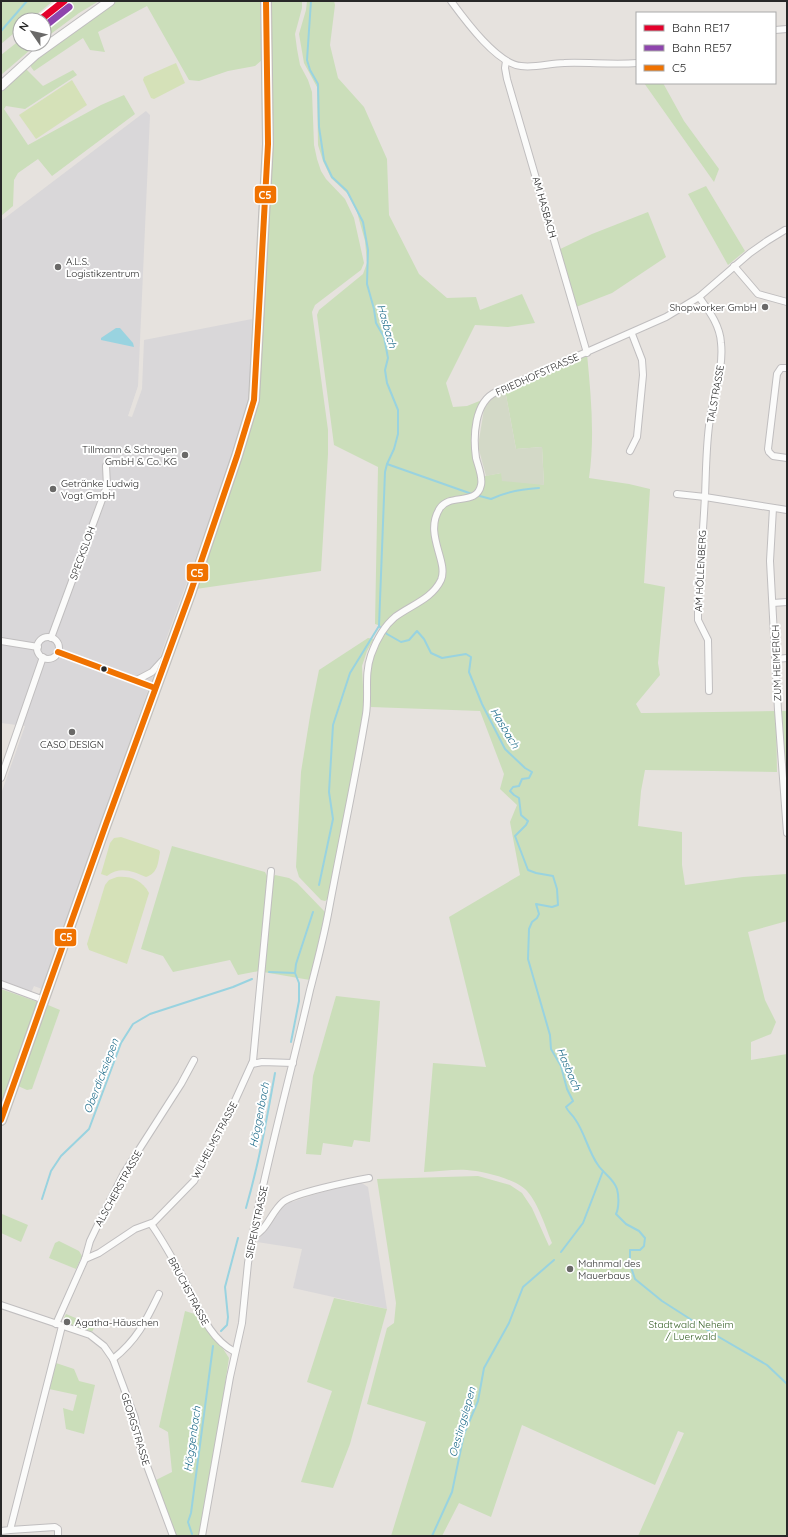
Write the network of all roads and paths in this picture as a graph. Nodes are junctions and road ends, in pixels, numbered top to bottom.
1 (110, 1) edge
2 (266, 1) edge
3 (451, 1) edge
4 (776, 30) edge
5 (787, 30) edge
6 (506, 61) junction
7 (636, 63) edge
8 (1, 86) edge
9 (786, 230) edge
10 (734, 266) junction
11 (699, 297) junction
12 (787, 302) edge
13 (632, 334) junction
14 (587, 353) junction
15 (787, 368) edge
16 (630, 451) dead end
17 (787, 458) edge
18 (106, 466) dead end
19 (677, 494) dead end
20 (705, 496) junction
21 (772, 508) junction
22 (787, 510) edge
23 (773, 602) junction
24 (787, 602) edge
25 (380, 634) joint
26 (50, 638) junction
27 (1, 641) edge
28 (38, 647) junction
29 (58, 652) junction
30 (167, 656) junction
31 (43, 657) junction
32 (787, 658) edge
33 (776, 659) junction
34 (135, 681) junction
35 (155, 688) junction
36 (709, 691) dead end
37 (1, 778) edge
38 (787, 833) edge
39 (271, 871) dead end
40 (1, 984) edge
41 (44, 1000) junction
42 (194, 1060) dead end
43 (293, 1063) junction
44 (252, 1064) junction
45 (1, 1120) edge
46 (369, 1178) dead end
47 (151, 1224) junction
48 (252, 1237) junction
49 (85, 1259) junction
50 (159, 1294) dead end
51 (1, 1304) edge
52 (59, 1325) junction
53 (235, 1352) junction
54 (113, 1359) junction
55 (10, 1530) junction
56 (1, 1531) edge
57 (58, 1536) edge
58 (173, 1536) edge
59 (202, 1536) edge

1 - 8 main road
2 - 30 main road
3 - 6 street
4 - 5 street
6 - 7 street
6 - 14 street, AM HASBACH
9 - 10 street, FRIEDHOFSTRASSE
10 - 11 street, FRIEDHOFSTRASSE
10 - 12 street
11 - 13 street, FRIEDHOFSTRASSE
11 - 20 street, TALSTRASSE
13 - 14 street, FRIEDHOFSTRASSE
13 - 16 street
14 - 25 street, FRIEDHOFSTRASSE
15 - 17 street
18 - 26 street, SPECKSLOH
19 - 20 street
20 - 21 street
20 - 36 street, AM HÖLLENBERG
21 - 22 street
21 - 23 street, ZUM HEIMERICH
23 - 24 street
23 - 33 street, ZUM HEIMERICH
25 - 43 street, SIEPENSTRASSE
26 - 28 street
26 - 29 street
27 - 28 street
28 - 31 street
29 - 31 street
29 - 34 street
30 - 34 street
30 - 35 main road
31 - 37 street
32 - 33 street
33 - 38 street, ZUM HEIMERICH
34 - 35 street
35 - 41 main road
39 - 44 street, WILHELMSTRASSE
40 - 41 street
41 - 45 main road
42 - 49 street, ALSCHERSTRASSE
43 - 44 street
43 - 48 street, SIEPENSTRASSE
44 - 47 street, WILHELMSTRASSE
46 - 48 street
47 - 49 street, WILHELMSTRASSE
47 - 53 street, BRUCHSTRASSE
48 - 53 street, SIEPENSTRASSE
49 - 52 street, ALSCHERSTRASSE
50 - 54 street
51 - 52 street, GEORGSTRASSE
52 - 54 street, GEORGSTRASSE
52 - 55 street, ALSCHERSTRASSE
53 - 59 street, SIEPENSTRASSE
54 - 58 street, GEORGSTRASSE
55 - 56 street
55 - 57 street

